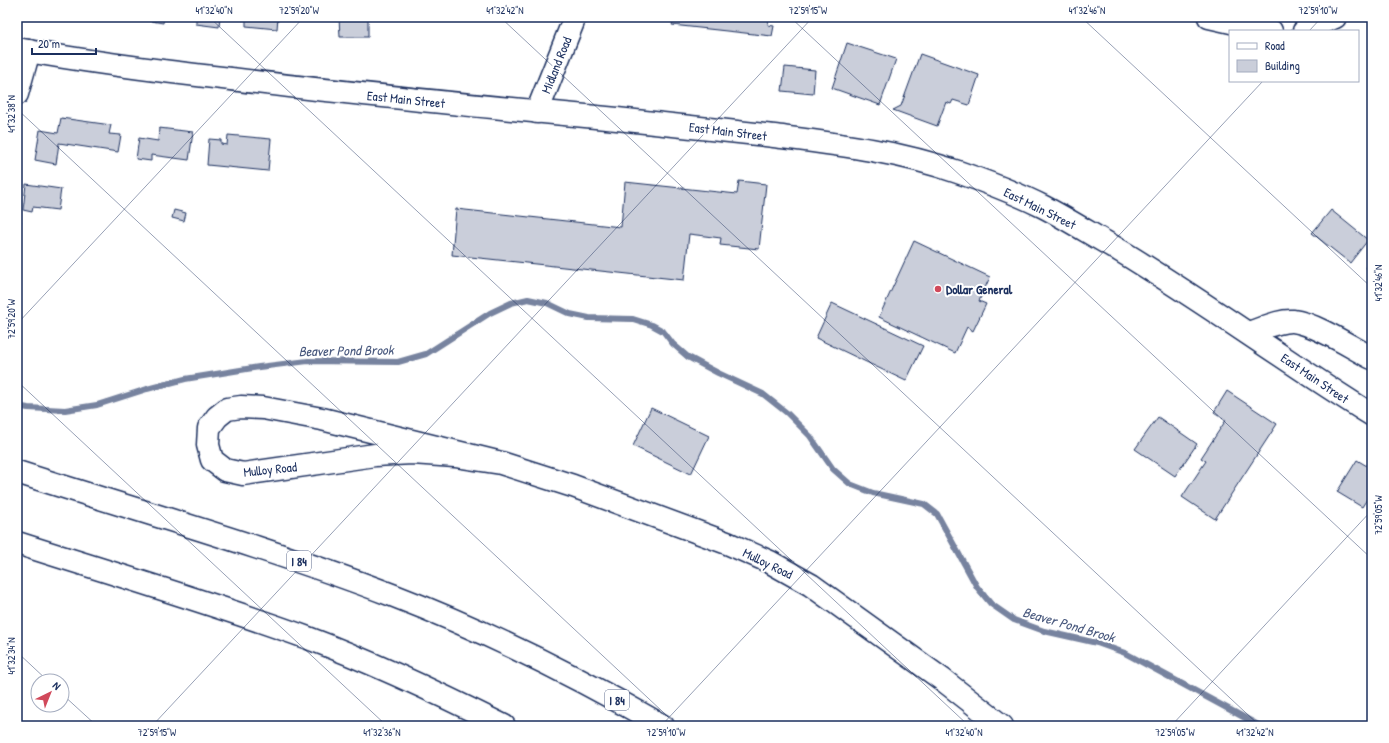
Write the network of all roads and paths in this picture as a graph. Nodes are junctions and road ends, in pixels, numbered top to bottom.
1 (573, 17) edge
2 (1209, 17) edge
3 (1335, 17) edge
4 (1267, 30) edge
5 (1306, 30) edge
6 (23, 50) edge
7 (17, 94) edge
8 (537, 112) junction
9 (1248, 333) junction
10 (1372, 358) edge
11 (1372, 415) edge
12 (501, 463) junction
13 (17, 472) edge
14 (17, 543) edge
15 (504, 726) edge
16 (663, 726) edge
17 (1002, 726) edge

1 - 8 main road, Midland Road
2 - 4 main road
3 - 5 main road
6 - 7 main road
6 - 8 main road, East Main Street
8 - 9 main road, East Main Street
9 - 10 main road
9 - 11 main road, East Main Street
12 - 12 main road, Mulloy Road
12 - 17 main road, Mulloy Road
13 - 16 main road, I 84
14 - 15 main road

